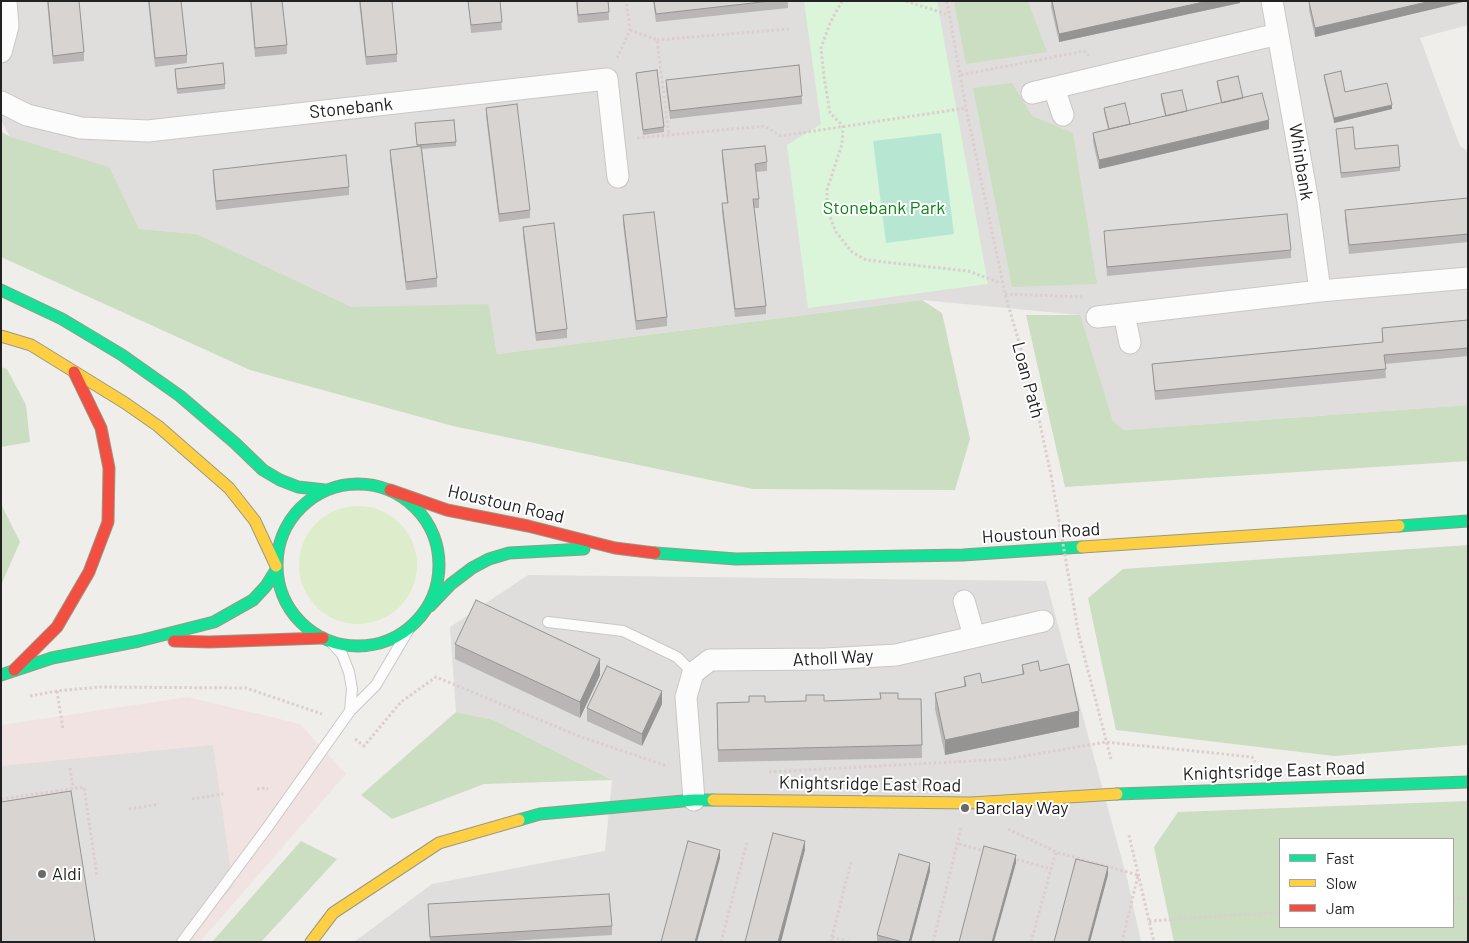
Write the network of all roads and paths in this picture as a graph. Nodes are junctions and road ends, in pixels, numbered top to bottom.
1 (6, 1) edge
2 (626, 1) edge
3 (842, 1) edge
4 (906, 1) edge
5 (947, 1) edge
6 (1272, 1) edge
7 (950, 15) junction
8 (789, 29) dead end
9 (630, 30) junction
10 (1278, 34) junction
11 (657, 40) junction
12 (1, 52) edge
13 (1110, 74) junction
14 (961, 75) junction
15 (607, 79) junction
16 (1054, 88) junction
17 (1032, 93) dead end
18 (1, 102) edge
19 (966, 108) junction
20 (1063, 115) dead end
21 (843, 126) junction
22 (668, 135) junction
23 (615, 140) junction
24 (618, 177) dead end
25 (1468, 278) edge
26 (1002, 283) junction
27 (1, 290) edge
28 (1320, 291) junction
29 (1005, 294) junction
30 (1124, 314) junction
31 (1097, 317) joint
32 (1, 336) edge
33 (1130, 343) dead end
34 (74, 372) junction
35 (325, 490) junction
36 (390, 490) junction
37 (1468, 521) edge
38 (615, 548) junction
39 (276, 568) junction
40 (964, 601) dead end
41 (425, 611) junction
42 (1043, 621) dead end
43 (548, 622) dead end
44 (409, 628) junction
45 (974, 636) junction
46 (326, 640) junction
47 (139, 641) junction
48 (14, 670) junction
49 (693, 673) junction
50 (1, 675) edge
51 (57, 691) junction
52 (24, 697) dead end
53 (350, 711) junction
54 (322, 714) dead end
55 (63, 729) dead end
56 (1106, 742) junction
57 (1111, 759) dead end
58 (70, 768) dead end
59 (1468, 782) edge
60 (73, 788) junction
61 (257, 789) dead end
62 (268, 789) dead end
63 (1270, 789) junction
64 (223, 794) dead end
65 (192, 799) dead end
66 (1, 800) edge
67 (694, 800) junction
68 (159, 804) dead end
69 (129, 809) dead end
70 (95, 814) dead end
71 (88, 815) junction
72 (969, 825) dead end
73 (1003, 826) dead end
74 (1128, 835) dead end
75 (747, 842) dead end
76 (958, 844) junction
77 (1056, 852) junction
78 (996, 854) edge
79 (1005, 856) edge
80 (851, 862) dead end
81 (1051, 869) junction
82 (97, 876) dead end
83 (1138, 876) junction
84 (1468, 898) edge
85 (1454, 899) edge
86 (1279, 912) edge
87 (1149, 922) junction
88 (832, 937) junction
89 (182, 942) edge
90 (312, 942) edge
91 (721, 942) edge
92 (831, 942) edge
93 (850, 942) edge
94 (933, 942) edge
95 (1031, 942) edge
96 (1122, 942) edge
97 (1154, 942) edge

1 - 12 street
2 - 9 path
3 - 21 path
4 - 7 path
5 - 7 path, Loan Path
6 - 10 street, Whinbank
7 - 14 path, Loan Path
8 - 11 path
9 - 11 path
9 - 15 path
10 - 13 street
10 - 28 street, Whinbank
11 - 22 path
13 - 14 path
13 - 16 street
14 - 19 path, Loan Path
15 - 18 street, Stonebank
15 - 23 street
16 - 17 street
16 - 20 street
19 - 21 path
19 - 26 path, Loan Path
21 - 22 path
21 - 26 path
22 - 23 path
23 - 24 street
25 - 28 street
26 - 29 path, Loan Path
27 - 35 street
28 - 30 street
29 - 31 path
29 - 56 path, Loan Path, bridge
30 - 31 street
30 - 33 street
32 - 34 street
34 - 39 street
34 - 48 street
35 - 36 street
35 - 39 street
36 - 38 street, Houstoun Road
36 - 41 street
37 - 38 street, Houstoun Road
38 - 41 street, Houstoun Road
39 - 46 street
39 - 47 street
40 - 45 street
41 - 44 street
42 - 45 street, Atholl Way
43 - 49 lane
44 - 46 street
44 - 53 lane
45 - 49 street, Atholl Way
46 - 47 street
46 - 53 lane
47 - 48 street
48 - 50 street
49 - 67 street
51 - 52 path
51 - 54 path
51 - 55 path
53 - 89 lane
56 - 57 path, Loan Path
56 - 63 path
58 - 60 path
59 - 63 street, Knightsridge East Road
60 - 66 path
60 - 71 path
61 - 62 path
63 - 67 street, Knightsridge East Road
64 - 65 path
67 - 90 street, Knightsridge East Road
68 - 69 path
70 - 71 path
71 - 82 path
72 - 76 path
73 - 77 path
74 - 83 path
75 - 91 path
76 - 78 path
76 - 94 path
77 - 81 path
77 - 83 path
79 - 81 path
80 - 88 path
81 - 95 path
83 - 87 path
83 - 96 path
84 - 85 path
86 - 87 path
87 - 97 path
88 - 92 path
88 - 93 path

